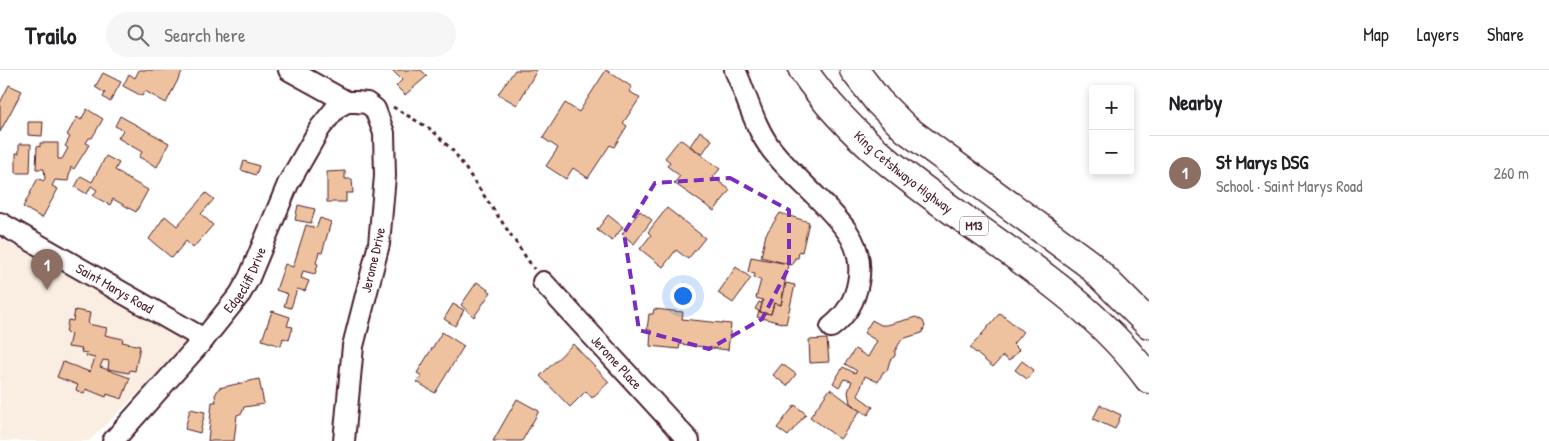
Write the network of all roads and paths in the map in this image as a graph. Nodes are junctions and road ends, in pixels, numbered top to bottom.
1 (289, 70) edge
2 (735, 70) edge
3 (803, 70) edge
4 (854, 70) edge
5 (347, 102) junction
6 (375, 109) junction
7 (0, 223) edge
8 (543, 282) joint
9 (1149, 324) edge
10 (831, 327) dead end
11 (204, 339) junction
12 (1149, 379) edge
13 (113, 441) edge
14 (344, 441) edge
15 (689, 441) edge

1 - 5 street
2 - 10 street
3 - 12 highway, King Cetshwayo Highway / M13
4 - 9 highway
5 - 6 street
5 - 11 street, Edgecliff Drive
6 - 8 path
6 - 14 street, Jerome Drive
7 - 11 street, Saint Marys Road
8 - 15 street, Jerome Place
11 - 13 street, Edgecliff Drive

